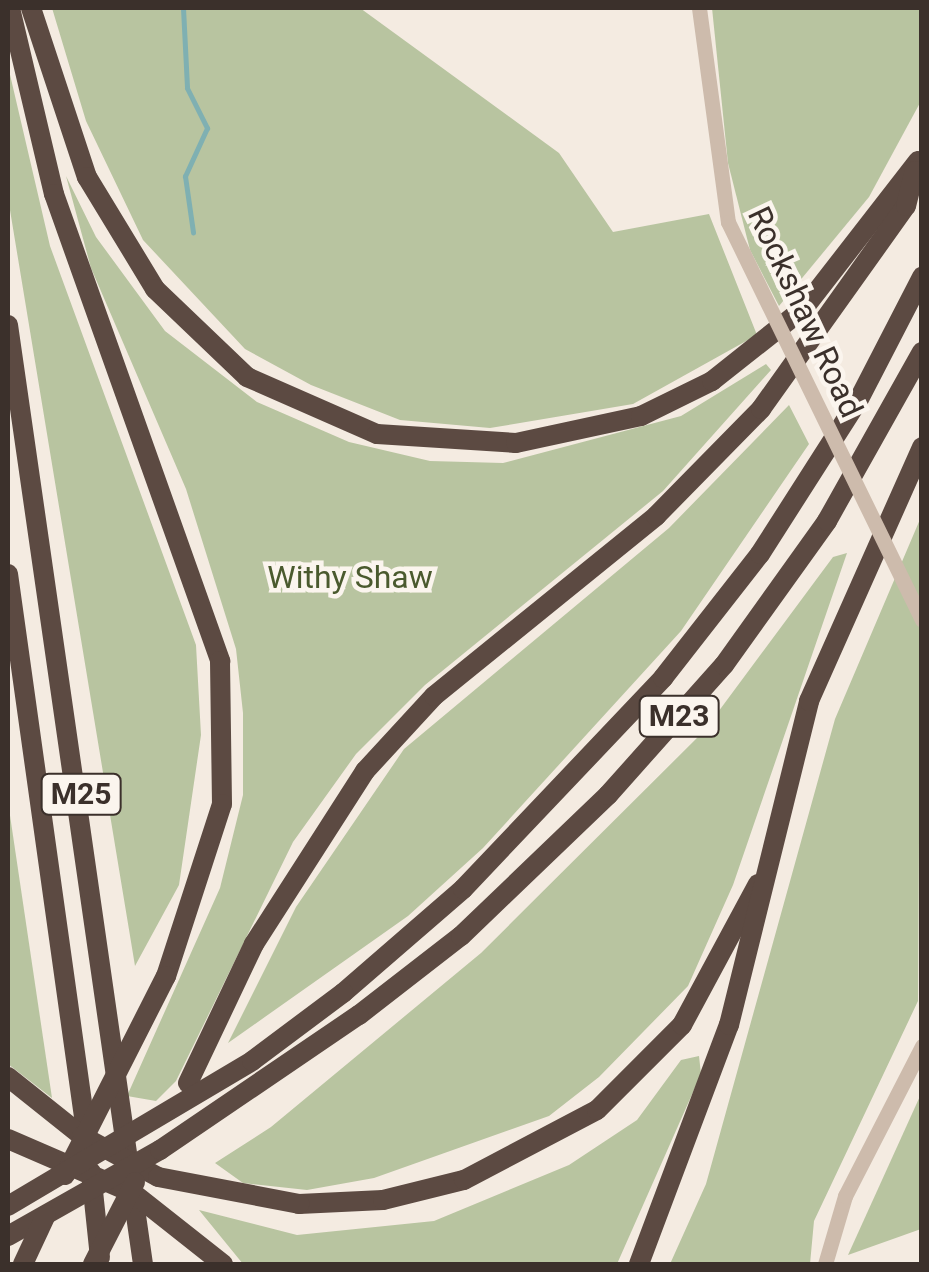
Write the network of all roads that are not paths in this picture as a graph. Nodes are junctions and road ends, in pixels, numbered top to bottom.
1 (10, 8) edge
2 (31, 8) edge
3 (699, 8) edge
4 (920, 157) edge
5 (922, 277) edge
6 (8, 325) edge
7 (922, 352) edge
8 (922, 447) edge
9 (8, 574) edge
10 (922, 620) edge
11 (762, 878) junction
12 (922, 1046) edge
13 (8, 1077) edge
14 (8, 1140) edge
15 (8, 1206) edge
16 (8, 1236) edge
17 (23, 1264) edge
18 (93, 1264) edge
19 (101, 1264) edge
20 (143, 1264) edge
21 (223, 1264) edge
22 (639, 1264) edge
23 (825, 1264) edge

1 - 17 highway, bridge
2 - 4 highway
3 - 10 street, Rockshaw Road, bridge
4 - 18 highway, bridge
5 - 15 highway, M23, bridge
6 - 20 highway, M25
7 - 16 highway, M23, bridge
8 - 11 highway
9 - 19 highway, M25
11 - 13 highway, bridge
11 - 22 highway
12 - 23 street
14 - 21 highway, bridge

